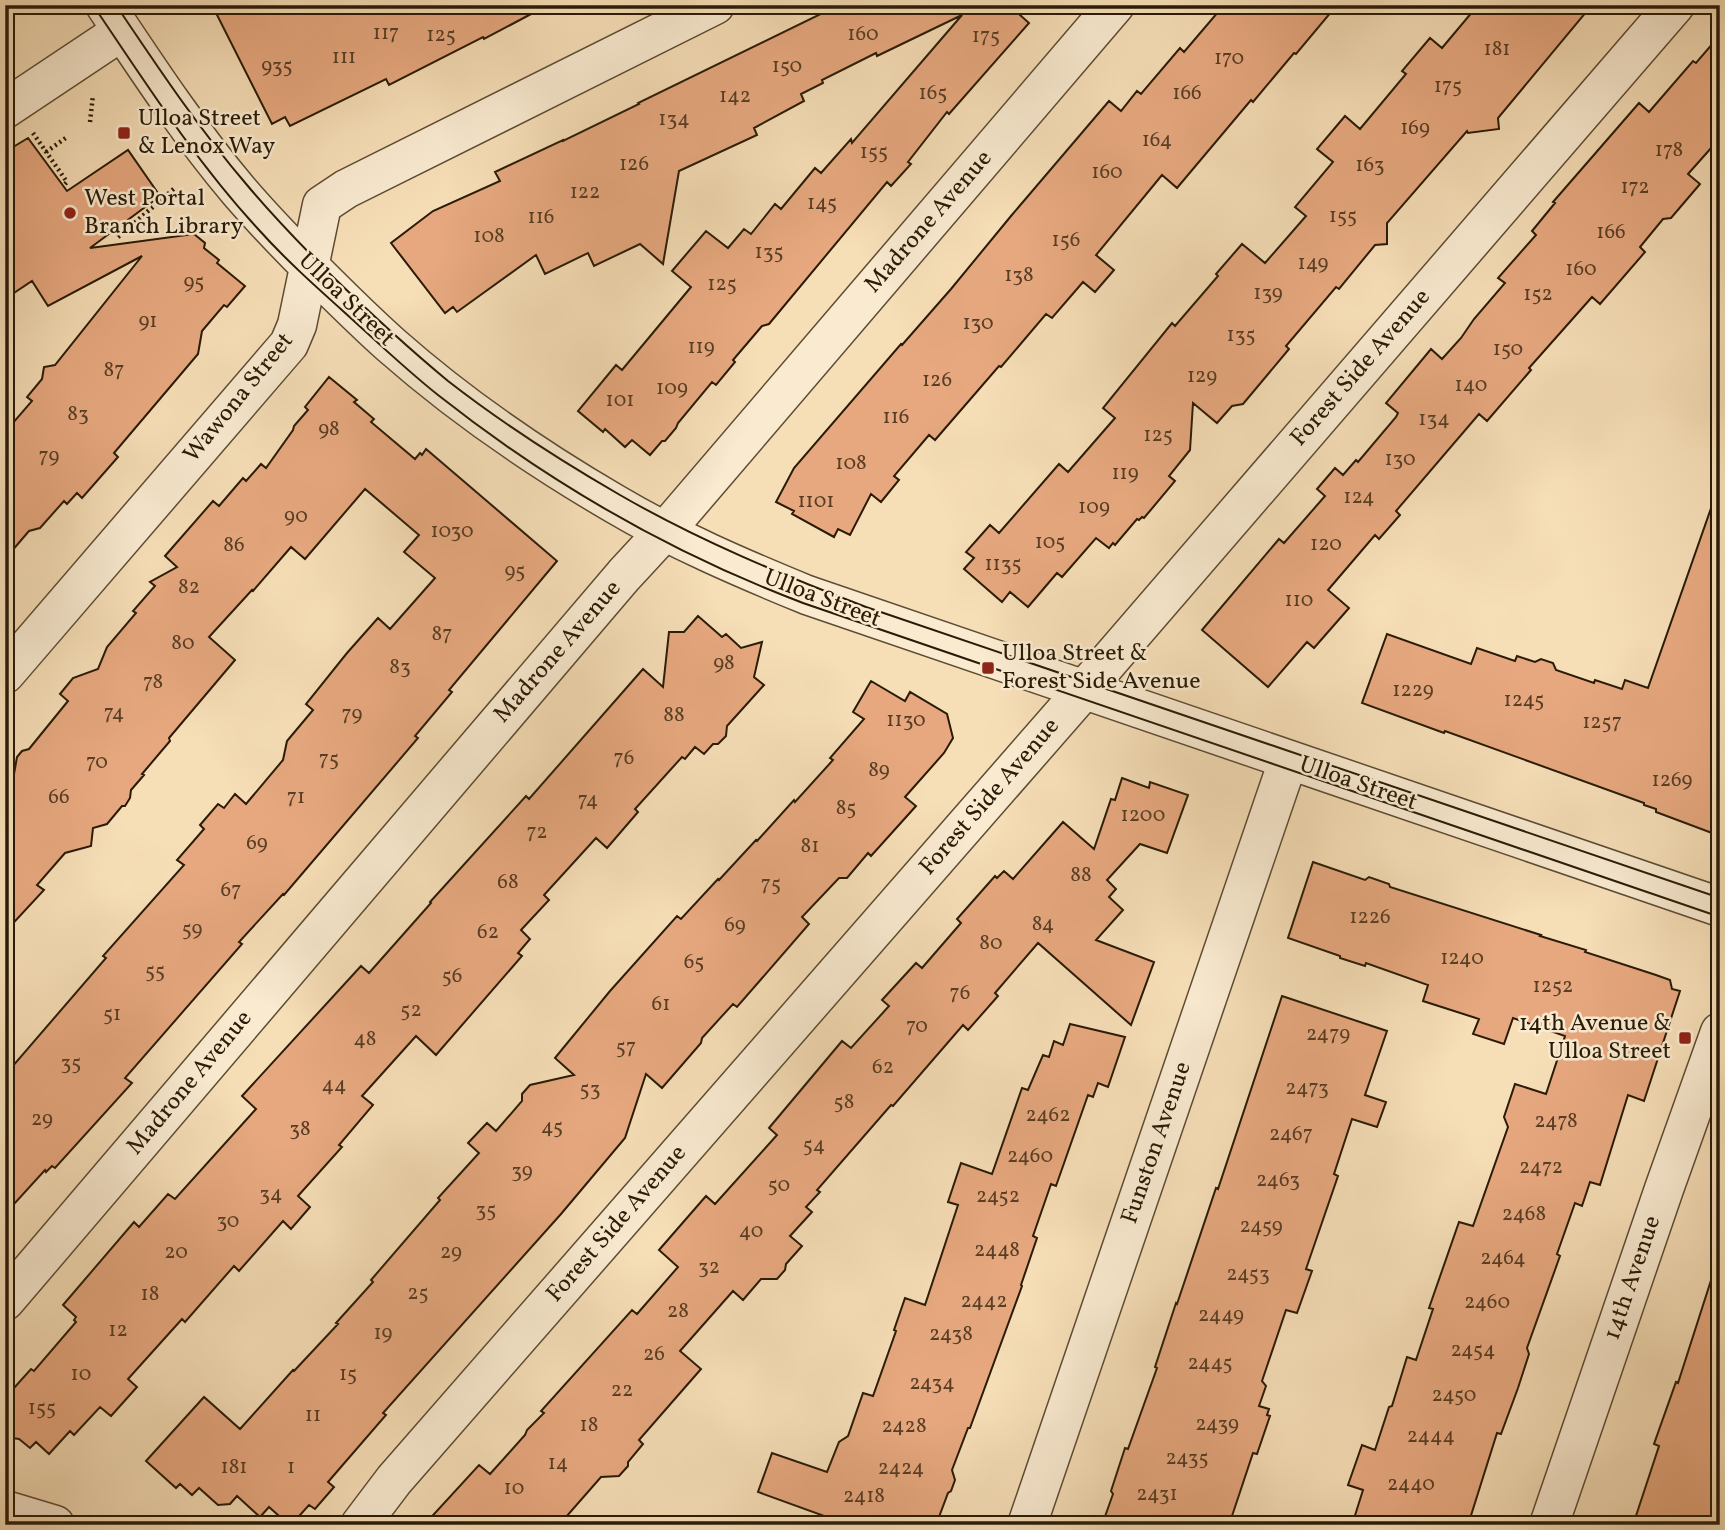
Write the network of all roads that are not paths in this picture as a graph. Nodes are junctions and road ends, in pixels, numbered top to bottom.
1 (715, 5) edge
2 (1115, 5) edge
3 (1675, 5) edge
4 (113, 18) edge
5 (16, 118) edge
6 (310, 266) junction
7 (664, 531) junction
8 (5, 674) edge
9 (1083, 691) junction
10 (1288, 761) junction
11 (1720, 907) edge
12 (1720, 1032) edge
13 (5, 1301) edge
14 (5, 1510) edge
15 (55, 1525) edge
16 (360, 1525) edge
17 (1027, 1525) edge
18 (1549, 1525) edge

1 - 6 street, Wawona Street
2 - 7 street, Madrone Avenue
3 - 9 street, Forest Side Avenue
4 - 5 street
4 - 6 street, Ulloa Street
6 - 7 street, Ulloa Street
6 - 8 street, Wawona Street
7 - 9 street, Ulloa Street
7 - 13 street, Madrone Avenue
9 - 10 street, Ulloa Street
9 - 16 street, Forest Side Avenue
10 - 11 street, Ulloa Street
10 - 17 street, Funston Avenue
12 - 18 street, 14th Avenue
14 - 15 street

